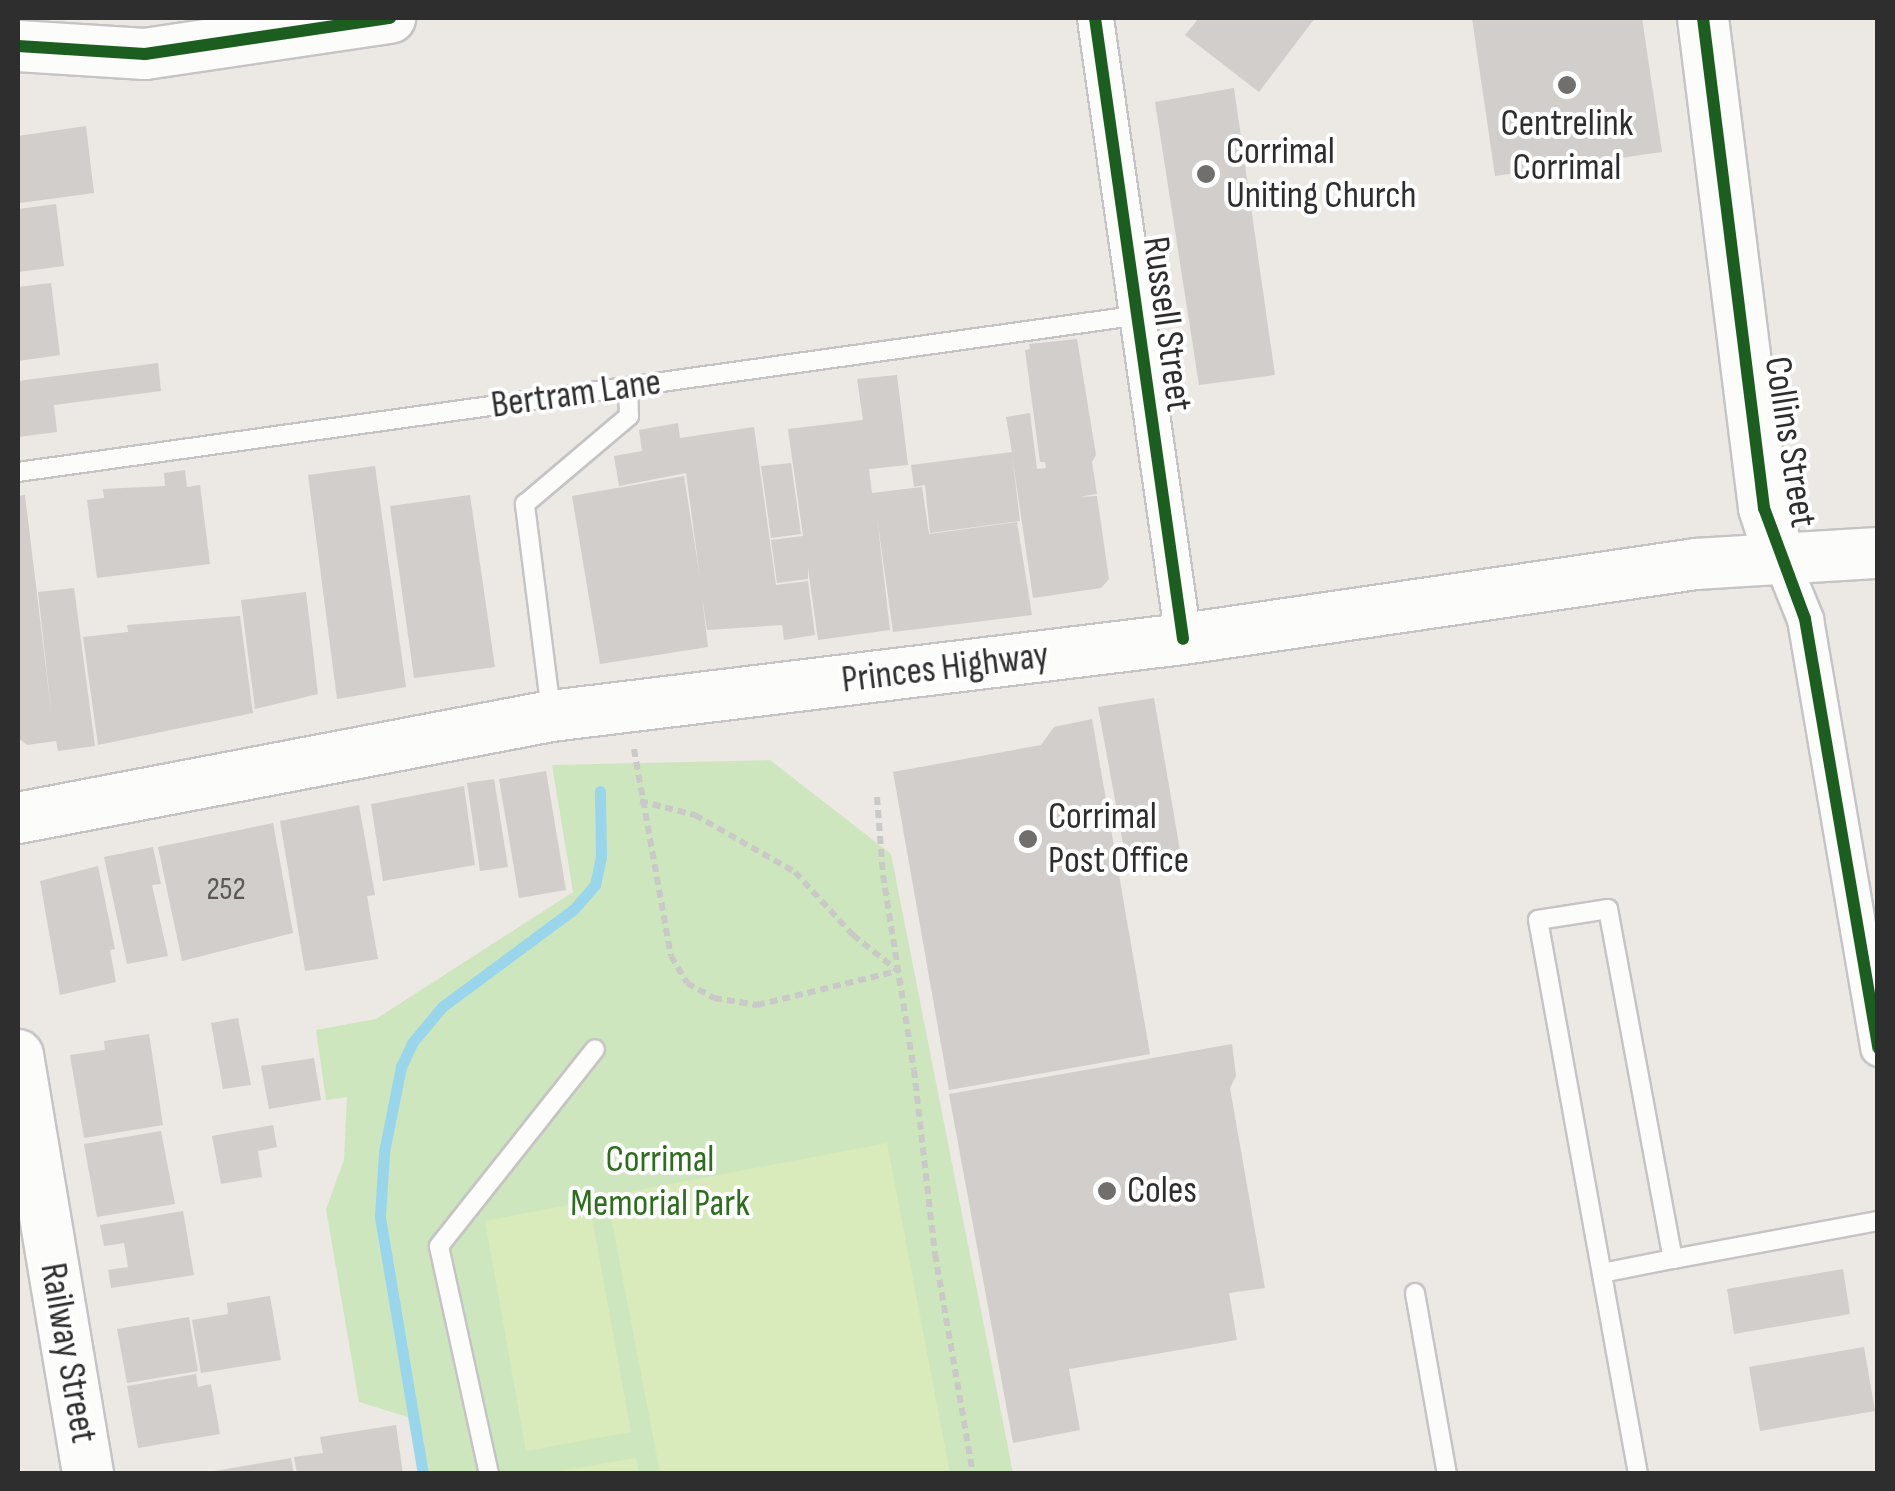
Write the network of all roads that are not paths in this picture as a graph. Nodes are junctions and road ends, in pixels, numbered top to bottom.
1 (390, 18) edge
2 (1095, 18) edge
3 (1702, 18) edge
4 (20, 36) edge
5 (1134, 316) junction
6 (628, 386) junction
7 (18, 472) edge
8 (1878, 552) edge
9 (1780, 557) junction
10 (1182, 639) junction
11 (551, 716) junction
12 (18, 818) edge
13 (1878, 1048) edge
14 (594, 1049) dead end
15 (18, 1055) edge
16 (1878, 1221) edge
17 (1674, 1259) junction
18 (1602, 1273) junction
19 (1416, 1293) dead end
20 (88, 1474) edge
21 (489, 1474) edge
22 (1447, 1474) edge
23 (1638, 1474) edge

1 - 4 main road
2 - 5 street, Russell Street
3 - 9 main road, Collins Street
5 - 6 lane, Bertram Lane
5 - 10 street, Russell Street
6 - 7 lane, Bertram Lane
6 - 11 lane
8 - 9 main road, Princes Highway
9 - 10 main road, Princes Highway
9 - 13 street, Collins Street
10 - 11 main road, Princes Highway
11 - 12 main road, Princes Highway
14 - 21 lane
15 - 20 main road, Railway Street
16 - 17 lane
17 - 18 lane
17 - 18 lane
18 - 23 lane
19 - 22 lane

